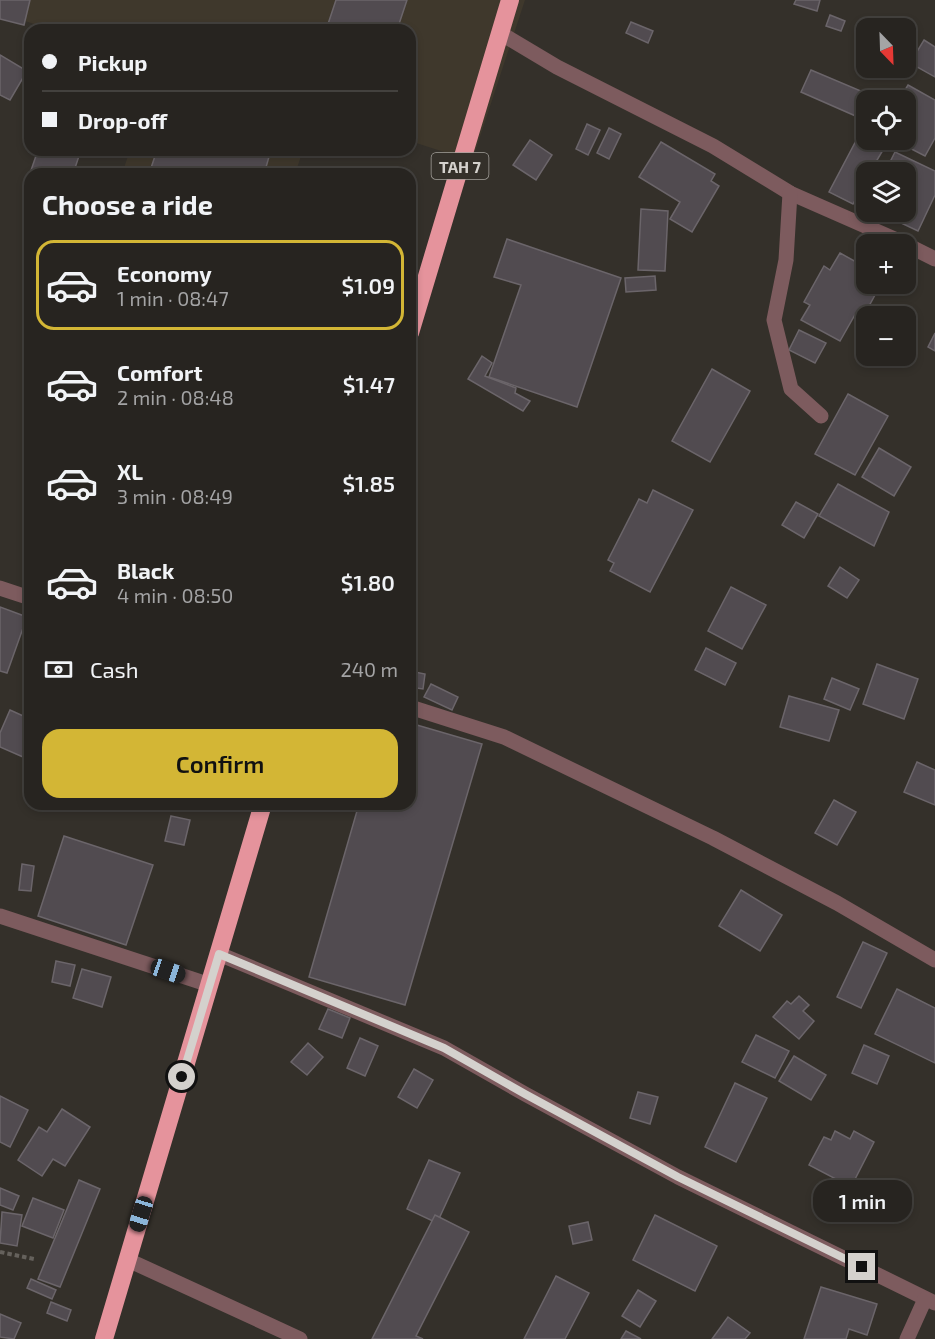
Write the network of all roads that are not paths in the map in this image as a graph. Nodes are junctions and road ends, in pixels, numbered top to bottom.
1 (510, 0) edge
2 (500, 33) junction
3 (790, 193) junction
4 (935, 259) edge
5 (416, 313) edge
6 (821, 416) dead end
7 (0, 588) edge
8 (24, 595) edge
9 (416, 709) edge
10 (261, 810) edge
11 (0, 916) edge
12 (219, 954) junction
13 (935, 960) edge
14 (210, 985) junction
15 (128, 1260) junction
16 (930, 1301) edge
17 (104, 1339) edge
18 (300, 1339) edge
19 (907, 1339) edge

1 - 2 highway, TAH 7
2 - 3 street
2 - 5 highway, TAH 7
3 - 4 street
3 - 6 street
7 - 8 street
9 - 13 street
10 - 12 highway
11 - 14 street
12 - 14 highway
12 - 16 street
14 - 15 highway
15 - 17 highway
15 - 18 street
16 - 19 street

